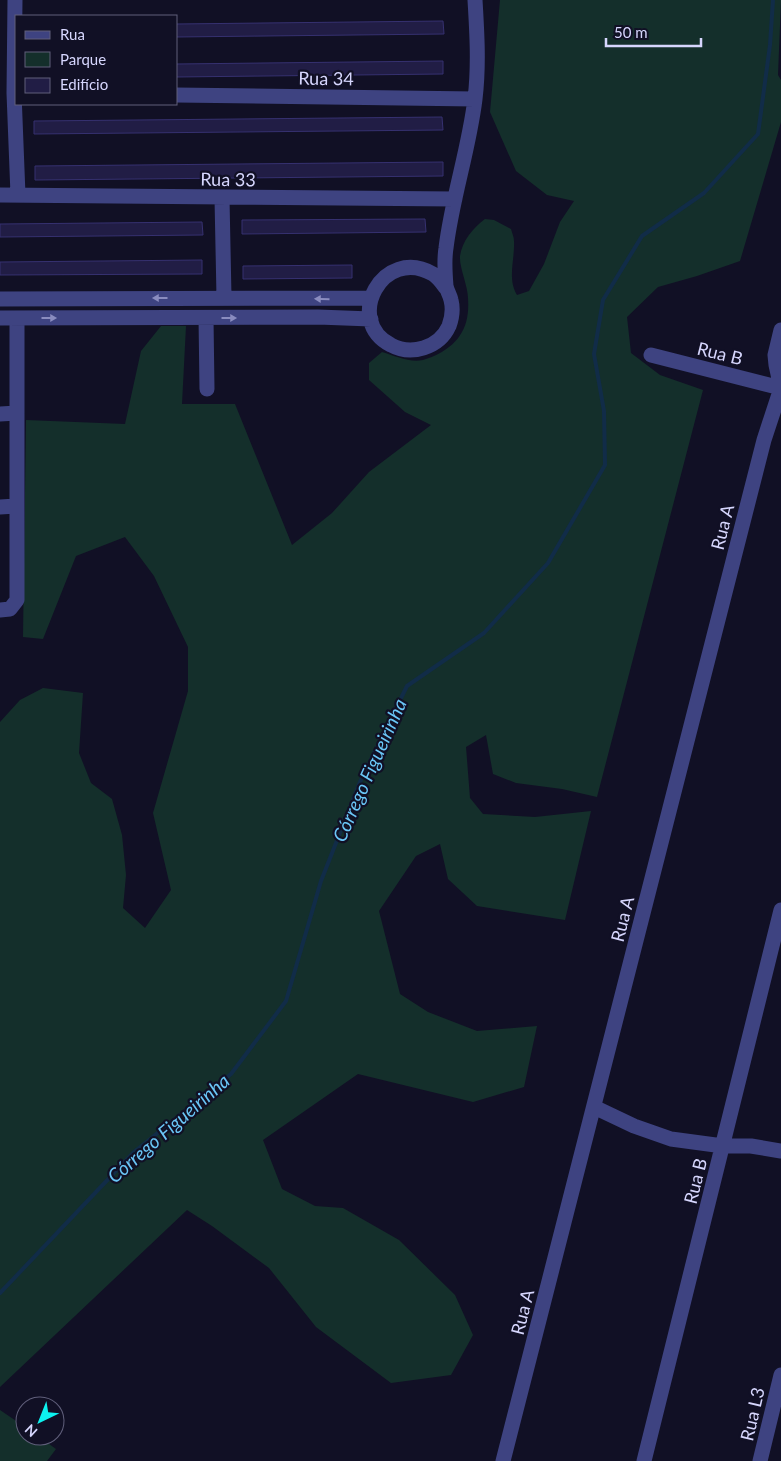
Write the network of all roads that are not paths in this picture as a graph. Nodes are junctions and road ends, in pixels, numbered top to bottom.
1 (15, 0) edge
2 (475, 0) edge
3 (10, 93) edge
4 (178, 95) edge
5 (475, 99) junction
6 (0, 195) edge
7 (18, 195) junction
8 (222, 198) junction
9 (455, 199) junction
10 (446, 249) junction
11 (426, 270) junction
12 (446, 288) junction
13 (224, 297) junction
14 (371, 298) junction
15 (0, 299) edge
16 (0, 318) edge
17 (17, 318) junction
18 (206, 318) junction
19 (371, 319) junction
20 (781, 330) edge
21 (651, 355) dead end
22 (781, 388) edge
23 (207, 389) dead end
24 (17, 413) junction
25 (0, 414) edge
26 (16, 506) junction
27 (0, 507) edge
28 (0, 610) edge
29 (781, 910) edge
30 (594, 1107) junction
31 (723, 1146) junction
32 (781, 1151) edge
33 (781, 1375) edge
34 (503, 1461) edge
35 (644, 1461) edge
36 (760, 1461) edge

1 - 3 street
2 - 5 street
3 - 7 street
4 - 5 street, Rua 34
5 - 9 street
6 - 7 street, Rua 33
7 - 8 street, Rua 33
8 - 9 street, Rua 33
8 - 13 street
9 - 10 street
10 - 11 street
10 - 12 street
11 - 12 street
11 - 14 street
12 - 19 street
14 -> 13 street
13 -> 15 street
14 - 19 street
16 - 17 street
17 -> 18 street
17 - 24 street
18 -> 19 street
18 - 23 street
20 - 22 street
21 - 22 street, Rua B
22 - 30 street, Rua A
24 - 25 street
24 - 26 street
26 - 27 street
26 - 28 street
29 - 31 street, Rua B
30 - 31 street
30 - 34 street, Rua A
31 - 32 street
31 - 35 street, Rua B
33 - 36 street, Rua L3

